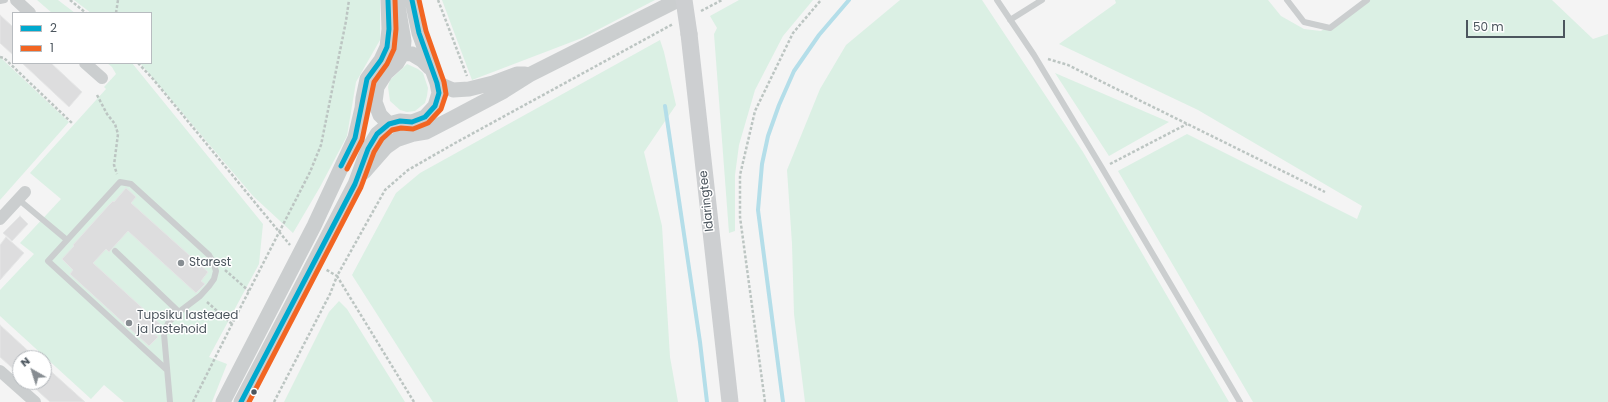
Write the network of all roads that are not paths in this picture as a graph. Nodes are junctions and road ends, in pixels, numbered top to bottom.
1 (5, 0) edge
2 (16, 0) edge
3 (388, 0) edge
4 (397, 0) edge
5 (412, 0) edge
6 (678, 0) edge
7 (684, 0) edge
8 (997, 0) edge
9 (1042, 0) edge
10 (1287, 0) edge
11 (1367, 0) edge
12 (0, 1) edge
13 (29, 12) edge
14 (1010, 20) junction
15 (403, 53) junction
16 (381, 60) junction
17 (86, 64) edge
18 (531, 74) junction
19 (435, 76) junction
20 (102, 78) dead end
21 (390, 124) junction
22 (414, 134) junction
23 (354, 184) junction
24 (22, 195) joint
25 (0, 219) edge
26 (67, 240) junction
27 (115, 251) dead end
28 (179, 312) junction
29 (0, 370) edge
30 (167, 370) junction
31 (36, 402) edge
32 (170, 402) edge
33 (223, 402) edge
34 (241, 402) edge
35 (730, 402) edge
36 (1240, 402) edge

1 - 12 lane
2 - 13 street
3 - 16 street
4 - 15 street
5 - 19 street
6 - 18 street
7 - 35 main road, Idaringtee, bridge
8 - 14 lane
9 - 14 lane
10 - 11 lane
14 - 36 lane
15 - 16 street
15 - 19 street
15 - 21 street
16 - 33 street
17 - 20 street
18 - 19 street
18 - 22 street
19 - 21 street
21 - 22 street
21 - 23 street
22 - 23 street
23 - 34 street
24 - 25 street
24 - 26 lane
26 - 28 lane
26 - 30 lane
27 - 28 lane
28 - 30 lane
29 - 31 street
30 - 32 lane

